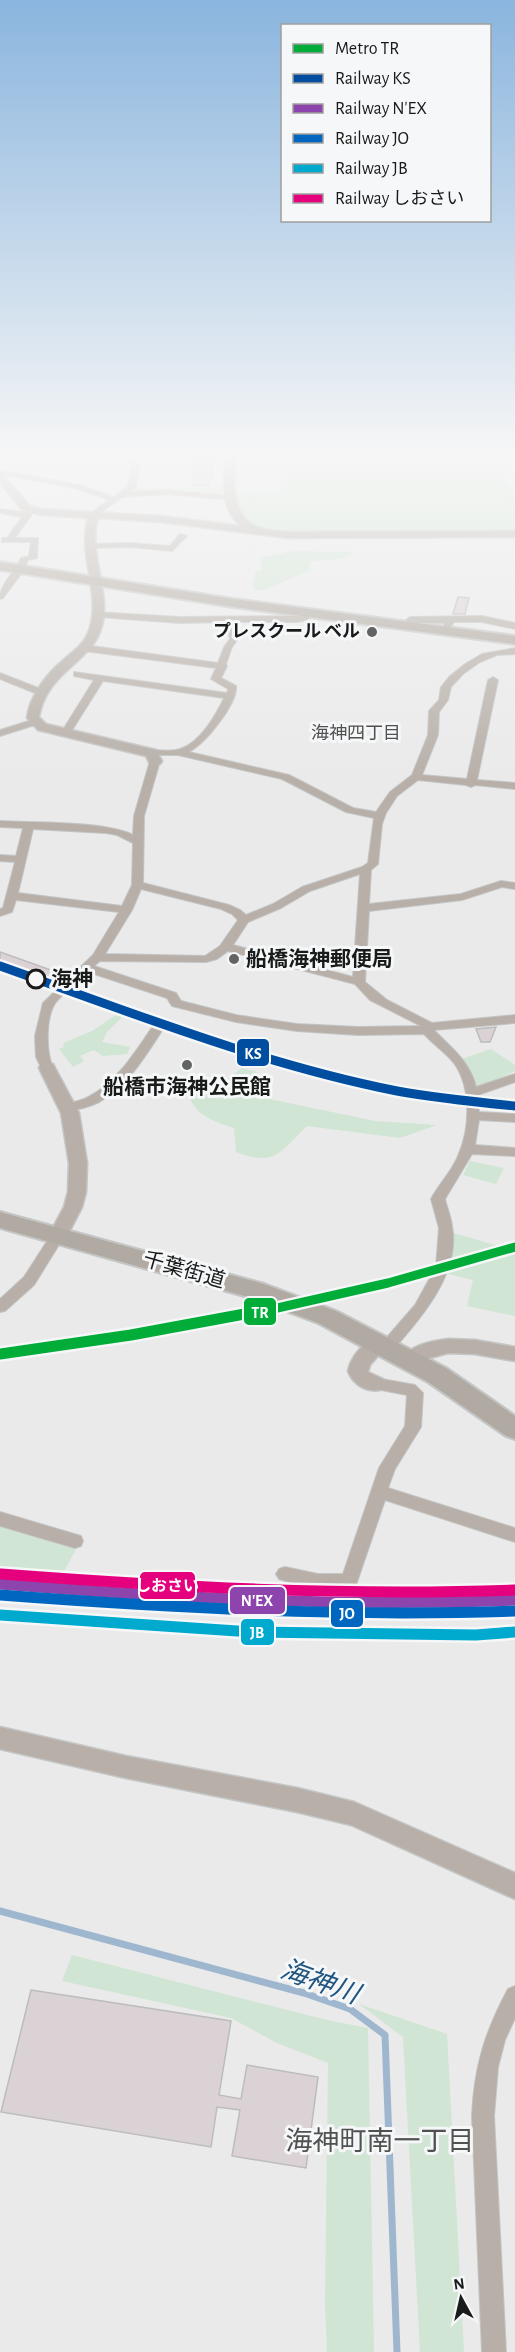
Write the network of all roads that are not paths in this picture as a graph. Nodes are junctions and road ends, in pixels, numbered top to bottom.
1 (23, 562) edge
2 (90, 562) edge
3 (0, 567) edge
4 (20, 570) junction
5 (96, 582) junction
6 (0, 596) edge
7 (309, 612) junction
8 (98, 614) junction
9 (229, 620) junction
10 (410, 620) dead end
11 (448, 625) junction
12 (515, 626) edge
13 (515, 640) edge
14 (84, 648) junction
15 (515, 651) edge
16 (223, 666) junction
17 (77, 674) dead end
18 (0, 676) edge
19 (100, 678) junction
20 (493, 680) dead end
21 (43, 693) junction
22 (231, 696) junction
23 (35, 722) junction
24 (0, 733) edge
25 (66, 733) junction
26 (177, 752) junction
27 (153, 757) junction
28 (416, 777) junction
29 (471, 784) junction
30 (515, 786) edge
31 (378, 816) junction
32 (0, 824) edge
33 (30, 826) junction
34 (139, 842) junction
35 (0, 858) edge
36 (21, 859) junction
37 (366, 869) junction
38 (137, 885) junction
39 (515, 886) edge
40 (12, 896) junction
41 (364, 908) junction
42 (126, 910) junction
43 (0, 913) edge
44 (244, 920) junction
45 (226, 947) junction
46 (97, 957) junction
47 (85, 967) junction
48 (359, 982) junction
49 (515, 1019) edge
50 (429, 1028) junction
51 (157, 1029) dead end
52 (47, 1068) joint
53 (515, 1078) edge
54 (473, 1092) junction
55 (68, 1108) junction
56 (472, 1116) junction
57 (515, 1118) edge
58 (466, 1149) junction
59 (515, 1152) edge
60 (0, 1220) edge
61 (58, 1235) junction
62 (0, 1307) edge
63 (383, 1345) junction
64 (515, 1354) edge
65 (411, 1360) junction
66 (376, 1384) joint
67 (515, 1430) edge
68 (381, 1492) junction
69 (0, 1519) edge
70 (515, 1536) edge
71 (75, 1541) dead end
72 (285, 1574) dead end
73 (0, 1738) edge
74 (515, 1886) edge
75 (515, 1996) edge
76 (494, 2352) edge

1 - 4 street
2 - 5 street
3 - 4 main road
4 - 5 main road
4 - 6 street
5 - 7 main road
5 - 8 street
7 - 9 street
7 - 11 main road
8 - 9 street
8 - 14 street
9 - 16 street
10 - 11 street
11 - 12 street
11 - 13 main road
14 - 16 street
14 - 21 street
15 - 28 street
16 - 22 street
17 - 19 street
18 - 21 street
19 - 22 street
19 - 25 street
20 - 29 street
21 - 23 street
22 - 26 street
23 - 24 street
23 - 25 street
25 - 27 street
26 - 27 street
26 - 31 street
27 - 34 street
28 - 29 street
28 - 31 street
29 - 30 street
31 - 37 street
32 - 33 street
33 - 34 street
33 - 36 street
34 - 38 street
35 - 36 street
36 - 40 street
37 - 41 street
37 - 44 street
38 - 42 street
38 - 44 street
39 - 41 street
40 - 42 street
40 - 43 street
41 - 48 street
42 - 46 street
44 - 45 street
45 - 46 street
45 - 48 street
46 - 47 street
47 - 50 street
47 - 52 street
48 - 50 street
49 - 50 street
50 - 54 street
51 - 55 street
52 - 55 street
53 - 54 street
54 - 56 street
55 - 61 street
56 - 57 street
56 - 58 street
58 - 59 street
58 - 63 street
60 - 61 highway, 千葉街道
61 - 62 street
61 - 63 highway, 千葉街道
63 - 65 highway, 千葉街道
63 - 66 street
64 - 65 street
65 - 67 highway, 千葉街道
66 - 68 street
68 - 70 street
68 - 72 street
69 - 71 street
73 - 74 street
75 - 76 street

